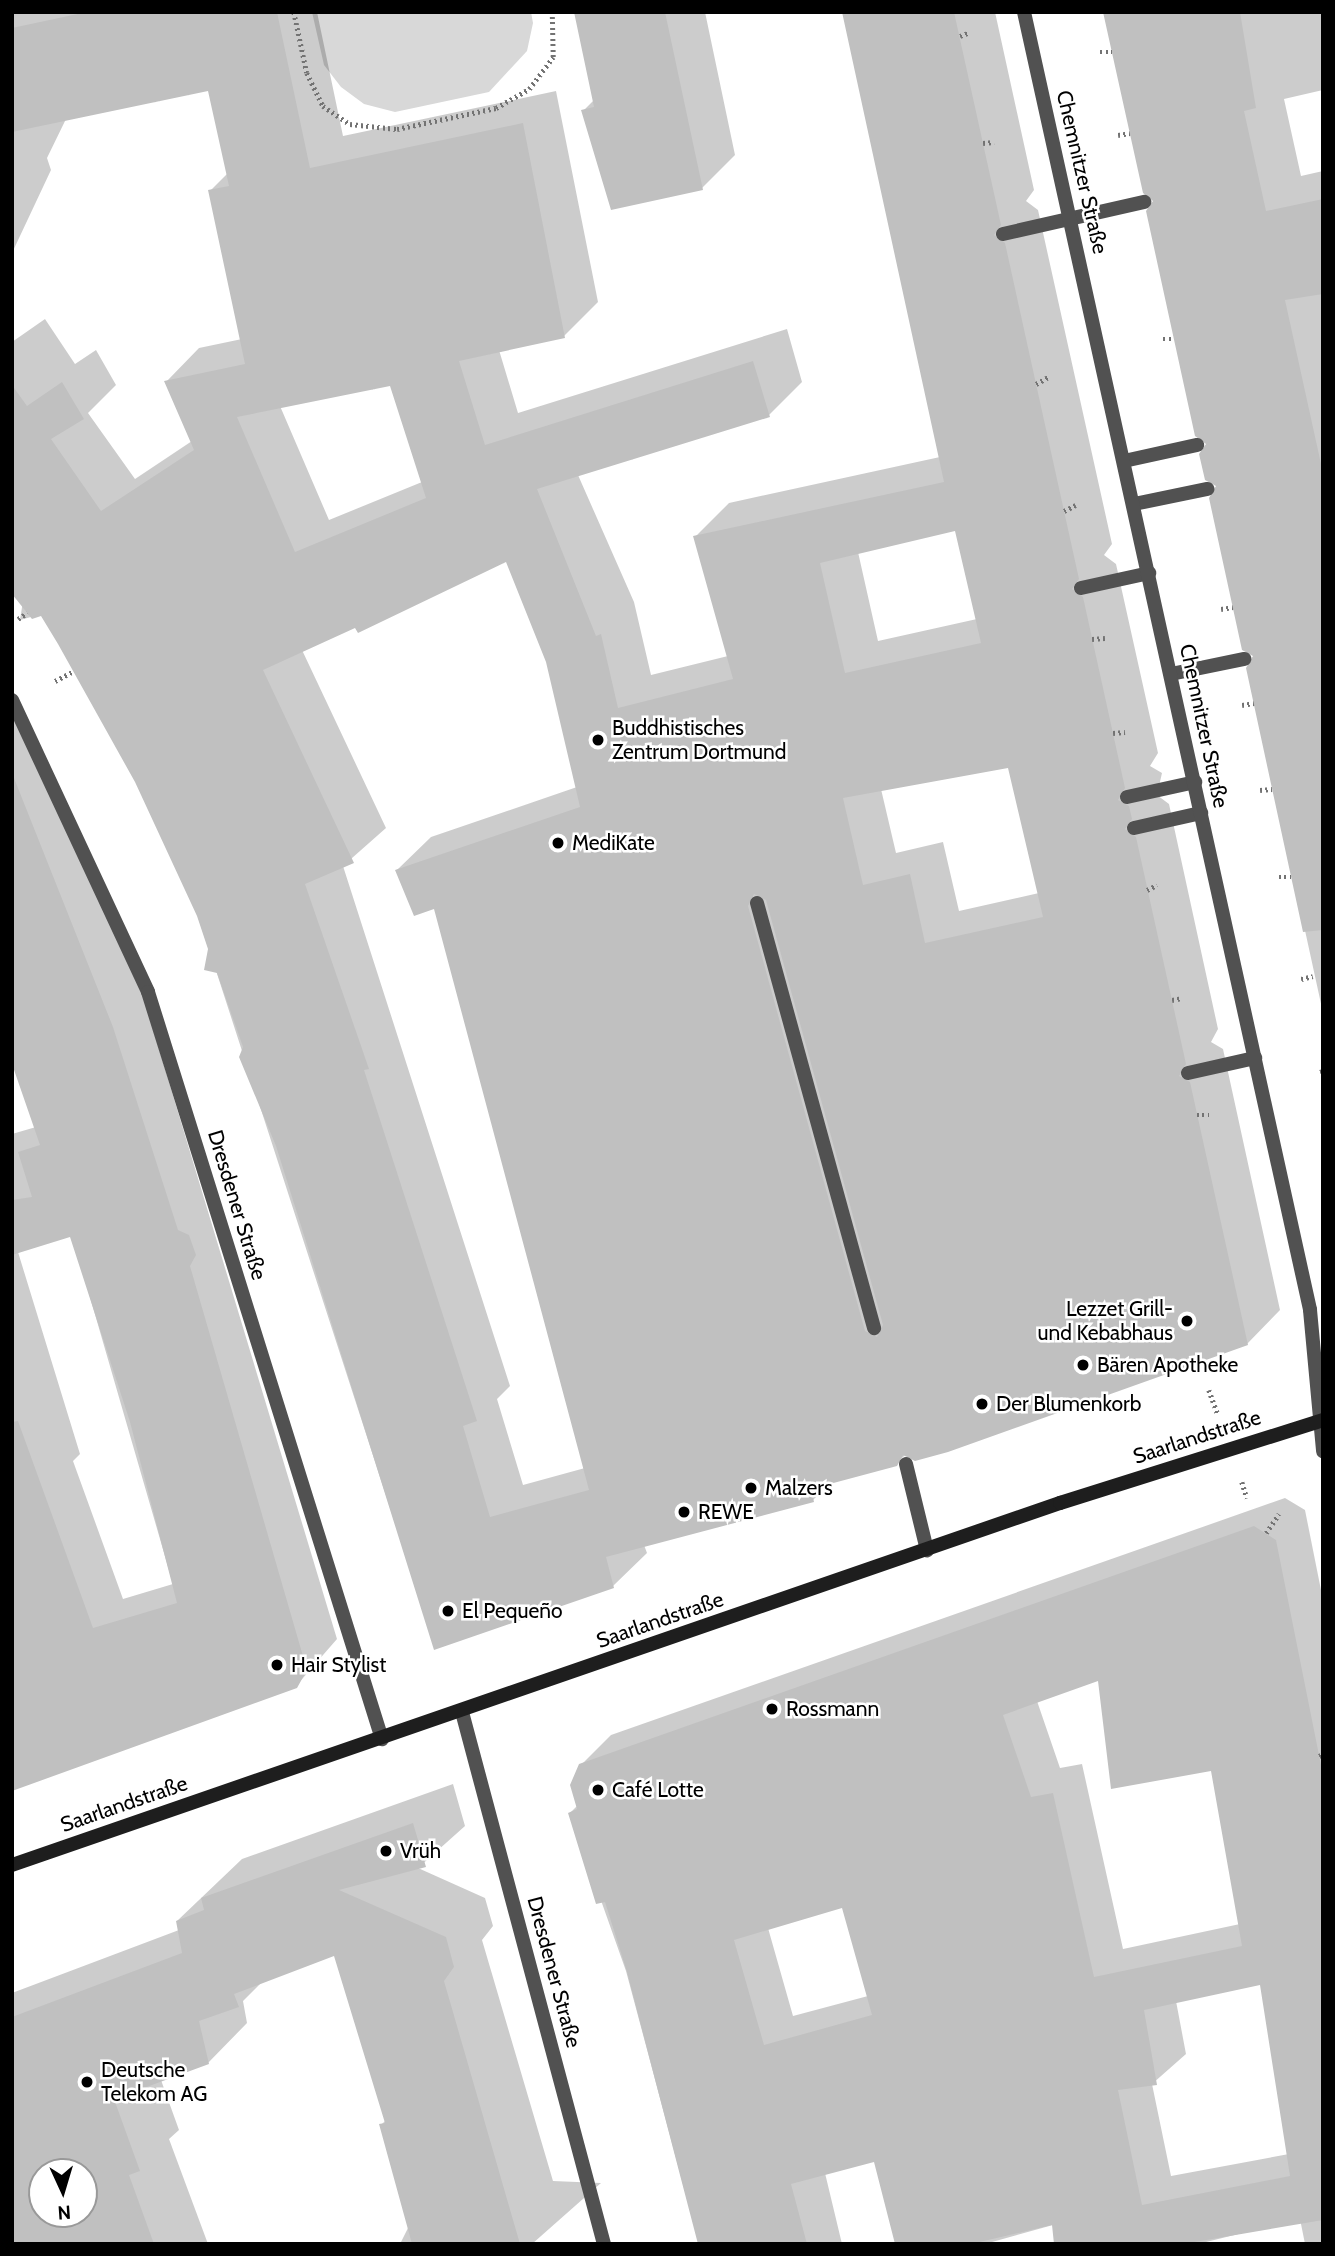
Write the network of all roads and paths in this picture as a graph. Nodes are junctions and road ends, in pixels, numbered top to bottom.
1 (293, 12) edge
2 (552, 12) edge
3 (1024, 12) edge
4 (968, 33) dead end
5 (960, 36) dead end
6 (1100, 52) dead end
7 (1112, 52) dead end
8 (1130, 133) dead end
9 (1118, 135) dead end
10 (994, 142) dead end
11 (984, 143) dead end
12 (1144, 202) dead end
13 (1070, 218) junction
14 (1003, 234) dead end
15 (1163, 339) dead end
16 (1174, 339) dead end
17 (1048, 377) dead end
18 (1036, 384) dead end
19 (1197, 444) dead end
20 (1124, 461) junction
21 (1207, 489) dead end
22 (1134, 504) junction
23 (1076, 505) dead end
24 (1064, 511) dead end
25 (1149, 573) junction
26 (1081, 588) dead end
27 (1233, 607) dead end
28 (1222, 609) dead end
29 (27, 612) dead end
30 (18, 619) dead end
31 (1105, 638) dead end
32 (1092, 639) dead end
33 (1244, 659) dead end
34 (74, 671) dead end
35 (1171, 674) junction
36 (55, 681) dead end
37 (12, 700) edge
38 (1254, 703) dead end
39 (1242, 705) dead end
40 (1125, 732) dead end
41 (1113, 733) dead end
42 (1195, 782) junction
43 (1272, 789) dead end
44 (1260, 790) dead end
45 (1127, 797) dead end
46 (1201, 813) junction
47 (1134, 828) dead end
48 (1279, 877) dead end
49 (1291, 877) dead end
50 (1157, 885) dead end
51 (1147, 890) dead end
52 (757, 903) dead end
53 (1313, 976) dead end
54 (1301, 979) dead end
55 (1182, 998) dead end
56 (1172, 1000) dead end
57 (1255, 1058) junction
58 (1188, 1073) dead end
59 (1197, 1115) dead end
60 (1209, 1115) dead end
61 (874, 1328) dead end
62 (1321, 1420) edge
63 (1323, 1451) edge
64 (906, 1464) dead end
65 (1279, 1514) dead end
66 (1266, 1533) dead end
67 (927, 1550) junction
68 (462, 1712) junction
69 (382, 1738) junction
70 (12, 1865) edge
71 (604, 2244) edge

1 - 2 path
3 - 13 street, Chemnitzer Straße
4 - 5 path
6 - 7 path
8 - 9 path
10 - 11 path
12 - 13 street
13 - 14 street
13 - 20 street, Chemnitzer Straße
15 - 16 path
17 - 18 path
19 - 20 street
20 - 22 street, Chemnitzer Straße
21 - 22 street
22 - 25 street, Chemnitzer Straße
23 - 24 path
25 - 26 street
25 - 35 street, Chemnitzer Straße
27 - 28 path
29 - 30 path
31 - 32 path
33 - 35 street
34 - 36 path
35 - 42 street, Chemnitzer Straße
37 - 69 street, Dresdener Straße
38 - 39 path
40 - 41 path
42 - 45 street
42 - 46 street, Chemnitzer Straße
43 - 44 path
46 - 47 street
46 - 57 street, Chemnitzer Straße
48 - 49 path
50 - 51 path
52 - 61 street
53 - 54 path
55 - 56 path
57 - 58 street
57 - 62 street, Chemnitzer Straße
59 - 60 path
62 - 63 street, Chemnitzer Straße
62 - 67 street, Saarlandstraße
64 - 67 street
65 - 66 path
67 - 68 street, Saarlandstraße
68 - 69 street, Saarlandstraße
68 - 71 street, Dresdener Straße
69 - 70 street, Saarlandstraße

